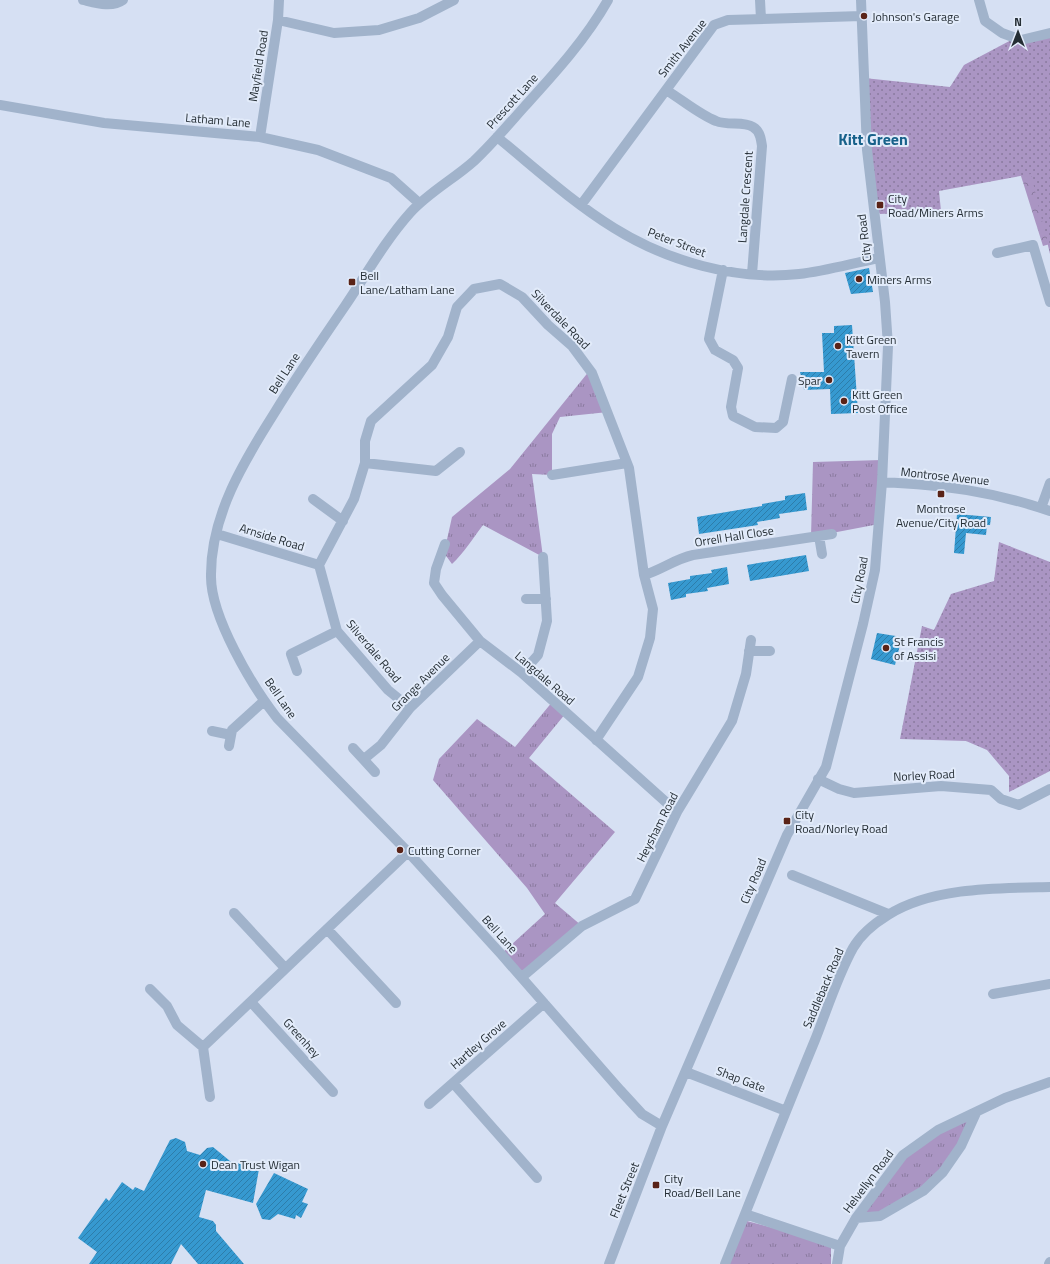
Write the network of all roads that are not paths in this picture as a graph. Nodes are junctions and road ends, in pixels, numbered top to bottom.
1 (83, 0) edge
2 (123, 0) edge
3 (279, 0) edge
4 (454, 0) edge
5 (608, 0) edge
6 (760, 0) edge
7 (861, 0) edge
8 (979, 0) edge
9 (862, 16) junction
10 (761, 19) junction
11 (278, 20) junction
12 (1050, 33) edge
13 (666, 90) junction
14 (0, 105) edge
15 (260, 137) junction
16 (497, 137) junction
17 (419, 203) junction
18 (581, 205) junction
19 (997, 253) dead end
20 (879, 258) junction
21 (723, 270) junction
22 (752, 274) junction
23 (1050, 302) edge
24 (792, 379) dead end
25 (460, 452) dead end
26 (365, 463) junction
27 (627, 463) junction
28 (552, 475) dead end
29 (882, 482) junction
30 (1050, 483) edge
31 (313, 499) dead end
32 (1046, 509) edge
33 (343, 521) junction
34 (217, 534) junction
35 (832, 534) dead end
36 (819, 536) junction
37 (445, 544) dead end
38 (822, 554) dead end
39 (543, 557) dead end
40 (319, 565) junction
41 (644, 575) junction
42 (526, 599) dead end
43 (546, 599) junction
44 (337, 631) junction
45 (751, 640) dead end
46 (480, 641) junction
47 (749, 651) junction
48 (770, 651) dead end
49 (297, 671) dead end
50 (522, 673) junction
51 (264, 701) junction
52 (410, 708) junction
53 (212, 731) dead end
54 (231, 735) junction
55 (596, 740) junction
56 (229, 746) dead end
57 (353, 748) dead end
58 (364, 759) junction
59 (375, 772) dead end
60 (818, 779) junction
61 (1050, 789) edge
62 (677, 812) junction
63 (408, 852) junction
64 (792, 875) dead end
65 (1050, 887) edge
66 (234, 913) dead end
67 (888, 914) junction
68 (327, 929) junction
69 (285, 968) junction
70 (522, 977) junction
71 (1050, 984) edge
72 (150, 989) dead end
73 (993, 994) dead end
74 (251, 1002) junction
75 (396, 1003) dead end
76 (544, 1003) junction
77 (203, 1047) junction
78 (686, 1072) junction
79 (1050, 1082) edge
80 (453, 1083) junction
81 (333, 1092) dead end
82 (210, 1097) dead end
83 (429, 1104) dead end
84 (786, 1111) junction
85 (976, 1113) junction
86 (662, 1126) junction
87 (537, 1178) dead end
88 (745, 1214) junction
89 (856, 1218) junction
90 (840, 1246) junction
91 (609, 1264) edge
92 (725, 1264) edge
93 (837, 1264) edge

1 - 2 street
3 - 11 street, Mayfield Road
4 - 11 street
5 - 16 street, Prescott Lane
6 - 10 street
7 - 9 street, City Road
8 - 12 street
9 - 10 street, Smith Avenue
9 - 20 street, City Road
10 - 13 street, Smith Avenue
11 - 15 street, Mayfield Road
13 - 18 street, Smith Avenue
13 - 22 street, Langdale Crescent
14 - 15 street, Latham Lane
15 - 17 street, Latham Lane
16 - 17 street, Prescott Lane
16 - 18 street, Peter Street
17 - 34 street, Bell Lane
18 - 21 street, Peter Street
19 - 23 street
20 - 22 street, Peter Street
20 - 29 street, City Road
21 - 22 street, Peter Street
21 - 24 street
25 - 26 street
26 - 27 street, Silverdale Road
26 - 33 street, Silverdale Road
27 - 28 street
27 - 41 street, Silverdale Road
29 - 32 street, Montrose Avenue
29 - 60 street, City Road
30 - 32 street
31 - 33 street
33 - 40 street, Silverdale Road
34 - 40 street, Arnside Road
34 - 51 street, Bell Lane
35 - 36 street, Orrell Hall Close
36 - 38 street
36 - 41 street, Orrell Hall Close
37 - 46 street, Langdale Road
39 - 43 street
40 - 44 street, Silverdale Road
41 - 55 street, Silverdale Road
42 - 43 street
43 - 50 street
44 - 49 street
44 - 52 street, Silverdale Road
45 - 47 street, Heysham Road
46 - 50 street, Langdale Road
46 - 52 street, Grange Avenue
47 - 48 street
47 - 62 street, Heysham Road
50 - 55 street, Langdale Road
51 - 54 street
51 - 63 street, Bell Lane
52 - 58 street, Grange Avenue
53 - 54 street
54 - 56 street
55 - 62 street, Langdale Road
57 - 58 street
58 - 59 street
60 - 61 street, Norley Road
60 - 78 street, City Road
62 - 70 street, Heysham Road
63 - 68 street
63 - 70 street, Bell Lane
64 - 67 street
65 - 67 street, Saddleback Road
66 - 69 street
67 - 84 street, Saddleback Road
68 - 69 street
68 - 75 street
69 - 74 street
70 - 76 street, Bell Lane
71 - 73 street
72 - 77 street
74 - 77 street
74 - 81 street, Greenhey
76 - 80 street, Hartley Grove
76 - 86 street, Bell Lane
77 - 82 street
78 - 84 street, Shap Gate
78 - 86 street, City Road
79 - 85 street, Helvellyn Road
80 - 83 street, Hartley Grove
80 - 87 street
84 - 88 street, Saddleback Road
85 - 89 street, Helvellyn Road
85 - 89 street
86 - 91 street, Fleet Street
88 - 90 street
88 - 92 street, Saddleback Road
89 - 90 street, Helvellyn Road
90 - 93 street, Helvellyn Road

